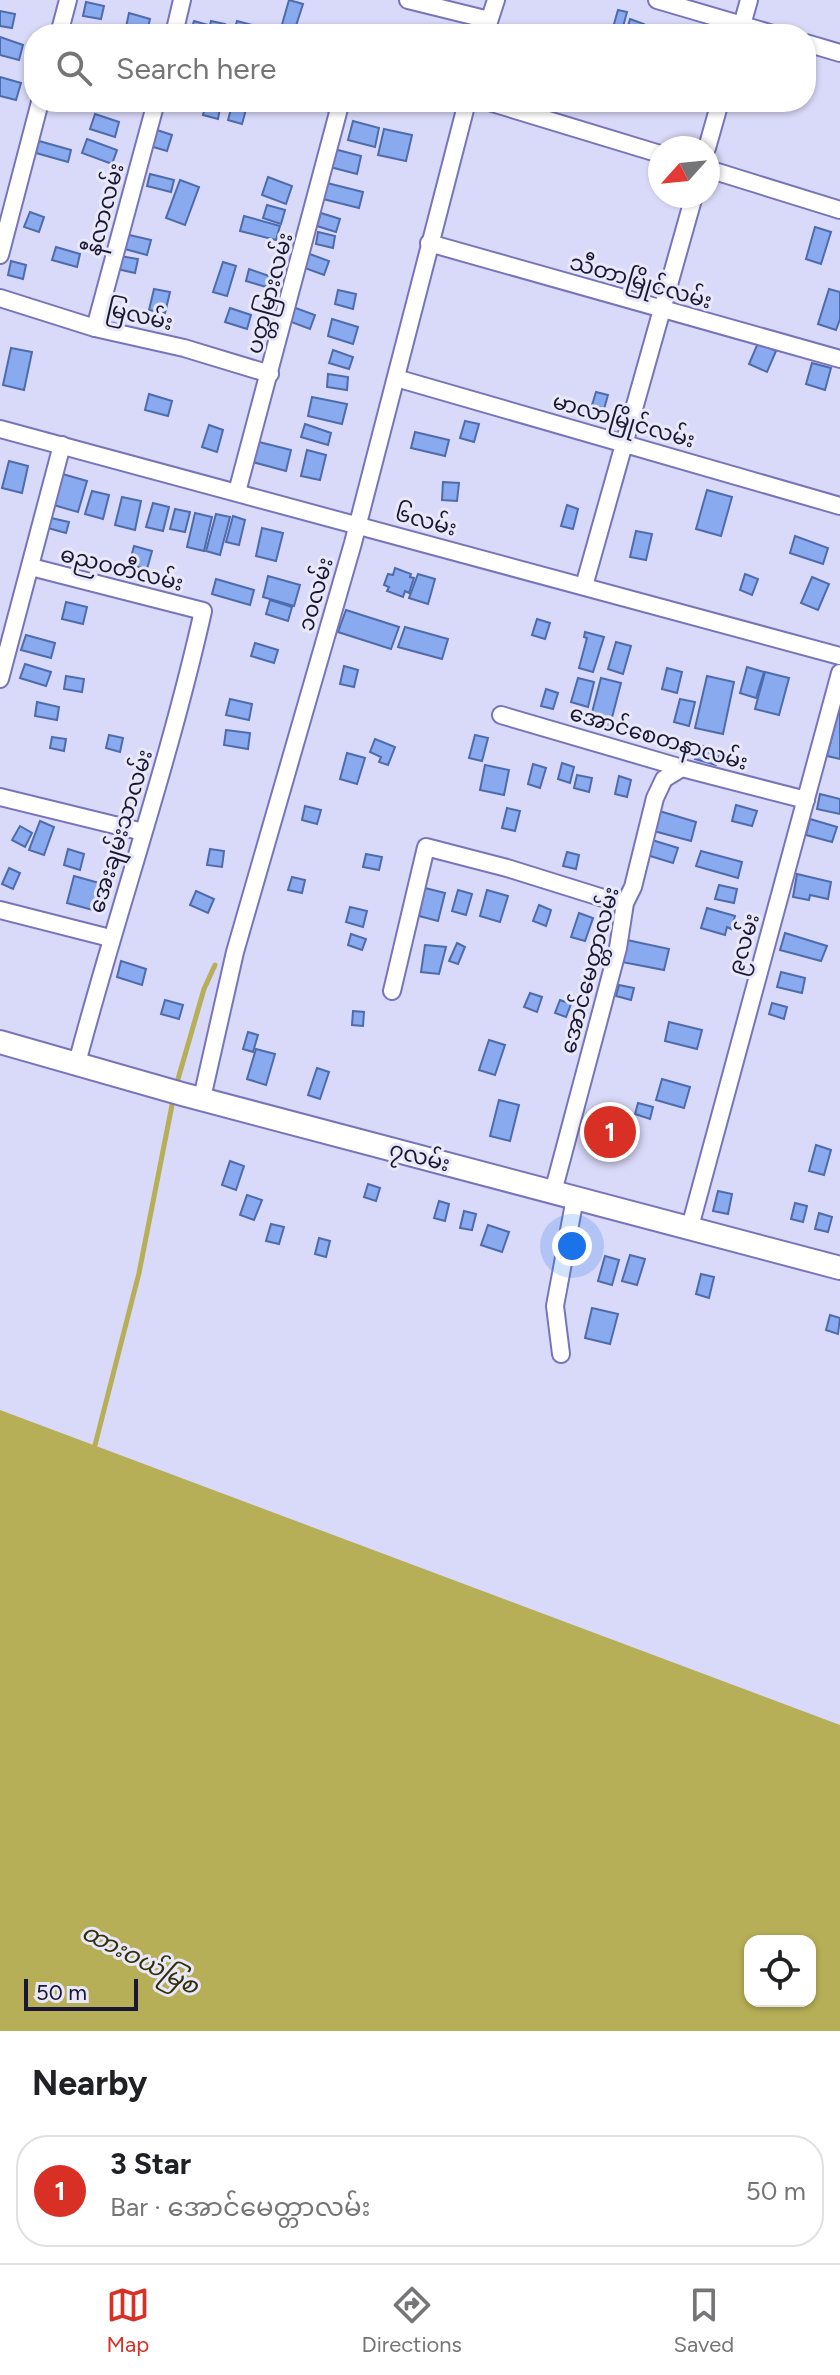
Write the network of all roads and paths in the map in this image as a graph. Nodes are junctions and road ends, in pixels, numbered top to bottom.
1 (68, 0) edge
2 (182, 0) edge
3 (408, 0) edge
4 (496, 0) edge
5 (657, 0) edge
6 (749, 0) edge
7 (62, 24) edge
8 (176, 24) edge
9 (478, 24) edge
10 (488, 24) edge
11 (727, 24) edge
12 (742, 24) edge
13 (816, 46) edge
14 (840, 53) edge
15 (37, 112) edge
16 (153, 112) edge
17 (332, 112) edge
18 (464, 112) edge
19 (522, 112) edge
20 (717, 112) edge
21 (710, 136) edge
22 (648, 150) edge
23 (720, 173) edge
24 (691, 208) edge
25 (840, 210) edge
26 (429, 243) junction
27 (0, 255) edge
28 (0, 298) edge
29 (661, 310) junction
30 (95, 328) junction
31 (840, 359) edge
32 (270, 374) junction
33 (396, 378) junction
34 (0, 429) edge
35 (623, 442) junction
36 (62, 445) junction
37 (237, 492) junction
38 (840, 506) edge
39 (357, 524) junction
40 (31, 567) junction
41 (584, 586) junction
42 (203, 611) joint
43 (840, 656) edge
44 (840, 673) edge
45 (0, 679) edge
46 (501, 715) dead end
47 (682, 768) junction
48 (0, 797) edge
49 (806, 800) junction
50 (143, 832) junction
51 (625, 903) junction
52 (0, 910) edge
53 (110, 938) junction
54 (392, 991) dead end
55 (0, 1042) edge
56 (77, 1063) junction
57 (192, 1096) junction
58 (564, 1195) junction
59 (690, 1227) junction
60 (840, 1266) edge
61 (561, 1354) dead end

1 - 7 street
2 - 8 street
3 - 9 street
4 - 10 street
5 - 11 street
6 - 12 street
13 - 14 street
15 - 27 street
16 - 30 street, နီလာလမ်း
17 - 32 street, ပတ္တမြားလမ်း
18 - 26 street, ၁၀လမ်း
19 - 22 street
20 - 21 street
23 - 25 street
24 - 29 street
26 - 29 street, သီတာမြိုင်လမ်း
26 - 33 street, ၁၀လမ်း
28 - 30 street, မြလမ်း
29 - 31 street, သီတာမြိုင်လမ်း
29 - 35 street
30 - 32 street, မြလမ်း
32 - 37 street, ပတ္တမြားလမ်း
33 - 35 street, မာလာမြိုင်လမ်း
33 - 39 street, ၁၀လမ်း
34 - 36 street, ၆လမ်း
35 - 38 street, မာလာမြိုင်လမ်း
35 - 41 street
36 - 37 street, ၆လမ်း
36 - 40 street
37 - 39 street, ၆လမ်း
39 - 41 street, ၆လမ်း
39 - 57 street, ၁၀လမ်း
40 - 42 street, ဓညဝတီလမ်း
40 - 45 street
41 - 43 street, ၆လမ်း
42 - 50 street, အေးချမ်းသာလမ်း
44 - 49 street, ၉လမ်း
46 - 47 street, အောင်စေတနာလမ်း
47 - 49 street, အောင်စေတနာလမ်း
47 - 51 street, အောင်မေတ္တာလမ်း
48 - 50 street
49 - 59 street, ၉လမ်း
50 - 53 street, အေးချမ်းသာလမ်း
51 - 54 street
51 - 58 street, အောင်မေတ္တာလမ်း
52 - 53 street
53 - 56 street, အေးချမ်းသာလမ်း
55 - 56 street, ၇လမ်း
56 - 57 street, ၇လမ်း
57 - 58 street, ၇လမ်း
58 - 59 street, ၇လမ်း
58 - 61 street, အောင်မေတ္တာလမ်း
59 - 60 street, ၇လမ်း

